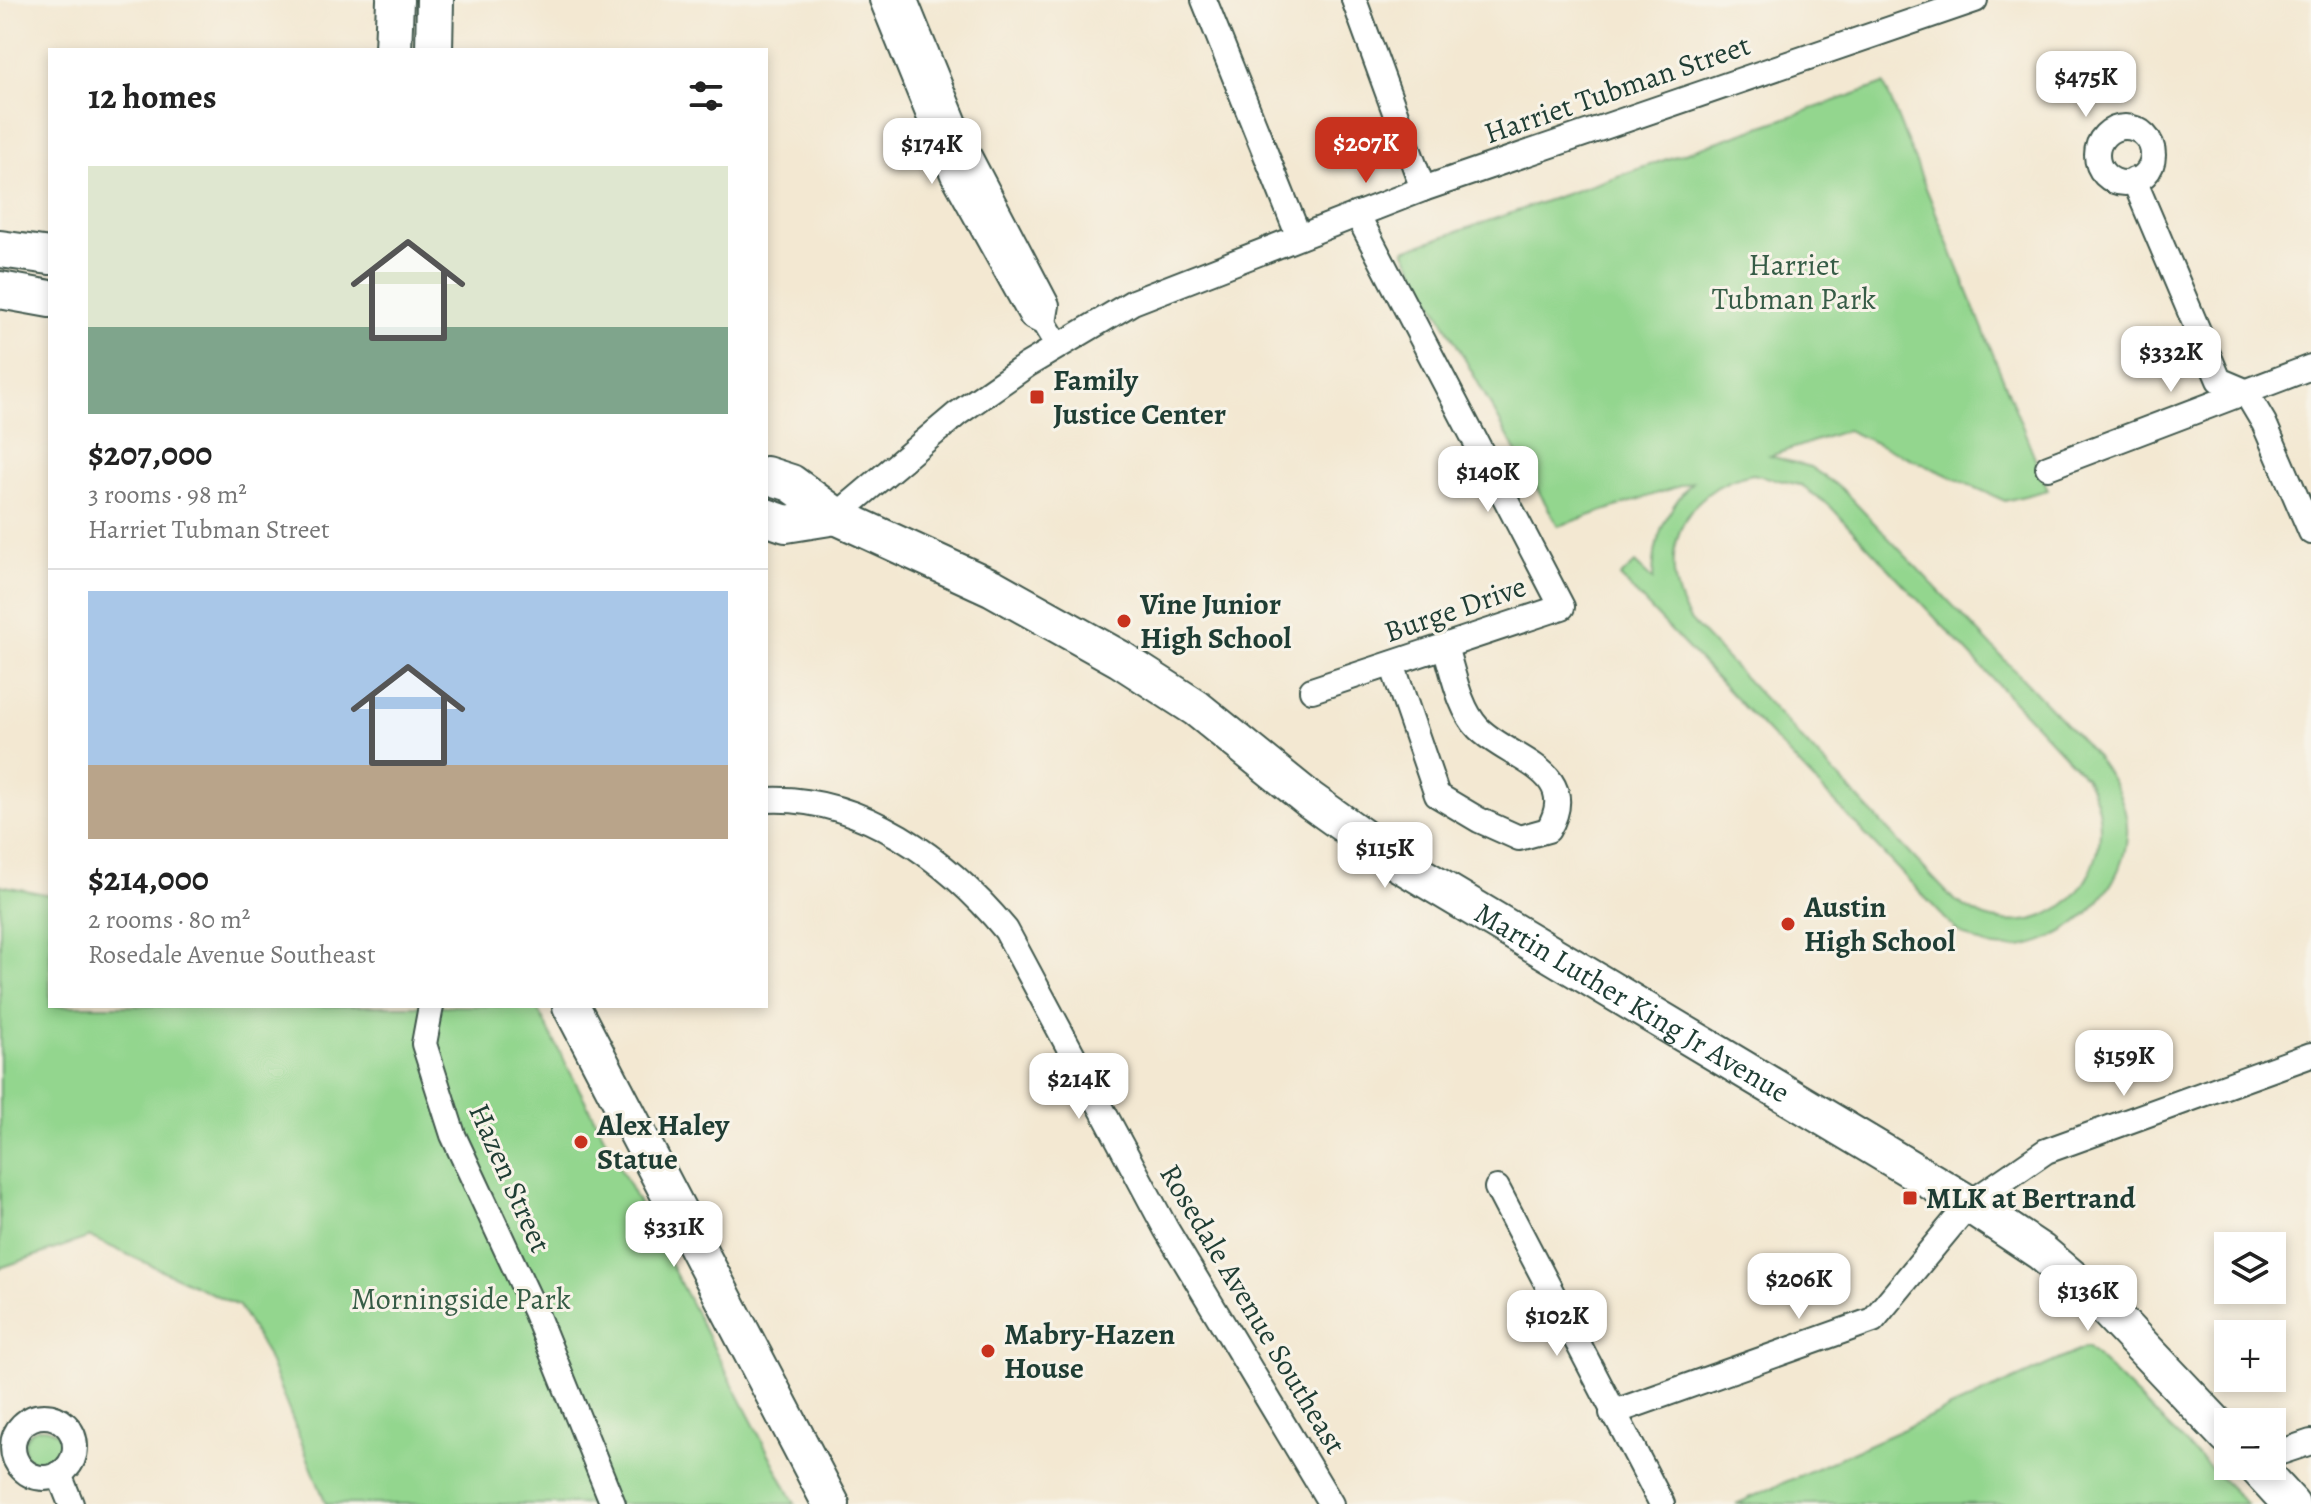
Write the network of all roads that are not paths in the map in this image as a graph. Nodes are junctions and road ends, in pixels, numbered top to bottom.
1 (395, 0) edge
2 (435, 0) edge
3 (882, 0) edge
4 (905, 0) edge
5 (1204, 0) edge
6 (1354, 0) edge
7 (1975, 0) edge
8 (393, 48) edge
9 (434, 48) edge
10 (2134, 180) dead end
11 (1423, 189) junction
12 (1357, 214) junction
13 (1299, 237) junction
14 (25, 253) edge
15 (23, 294) edge
16 (1044, 323) junction
17 (1058, 346) junction
18 (2311, 367) edge
19 (2245, 391) junction
20 (2048, 467) dead end
21 (768, 476) edge
22 (836, 516) junction
23 (768, 518) edge
24 (2311, 532) edge
25 (1445, 647) junction
26 (1392, 664) junction
27 (1312, 690) dead end
28 (768, 800) edge
29 (431, 1008) edge
30 (572, 1008) edge
31 (2311, 1055) edge
32 (1497, 1188) dead end
33 (1969, 1204) junction
34 (1612, 1413) junction
35 (2214, 1422) edge
36 (2311, 1442) edge
37 (2286, 1450) edge
38 (59, 1474) dead end
39 (2269, 1480) edge
40 (71, 1504) edge
41 (613, 1504) edge
42 (831, 1504) edge
43 (1331, 1504) edge
44 (1662, 1504) edge
45 (2291, 1504) edge

1 - 8 main road
2 - 9 main road
3 - 16 street
4 - 16 street
5 - 13 street
6 - 11 street
7 - 11 street, Harriet Tubman Street
10 - 19 street
11 - 12 street, Harriet Tubman Street
12 - 13 street, Harriet Tubman Street
12 - 25 street, Burge Drive
13 - 17 street, Harriet Tubman Street
14 - 15 main road
16 - 17 street
17 - 22 street, Harriet Tubman Street
18 - 19 street
19 - 20 street
19 - 24 street
21 - 22 main road, Martin Luther King Jr Avenue
22 - 23 main road
22 - 33 main road, Martin Luther King Jr Avenue
25 - 26 street, Burge Drive
25 - 26 street
26 - 27 street, Burge Drive
28 - 43 street, Rosedale Avenue Southeast
29 - 41 street, Hazen Street
30 - 42 main road
31 - 33 street
32 - 34 street
33 - 34 street
33 - 35 main road, Martin Luther King Jr Avenue
34 - 44 street
36 - 37 street
38 - 40 street
39 - 45 main road

